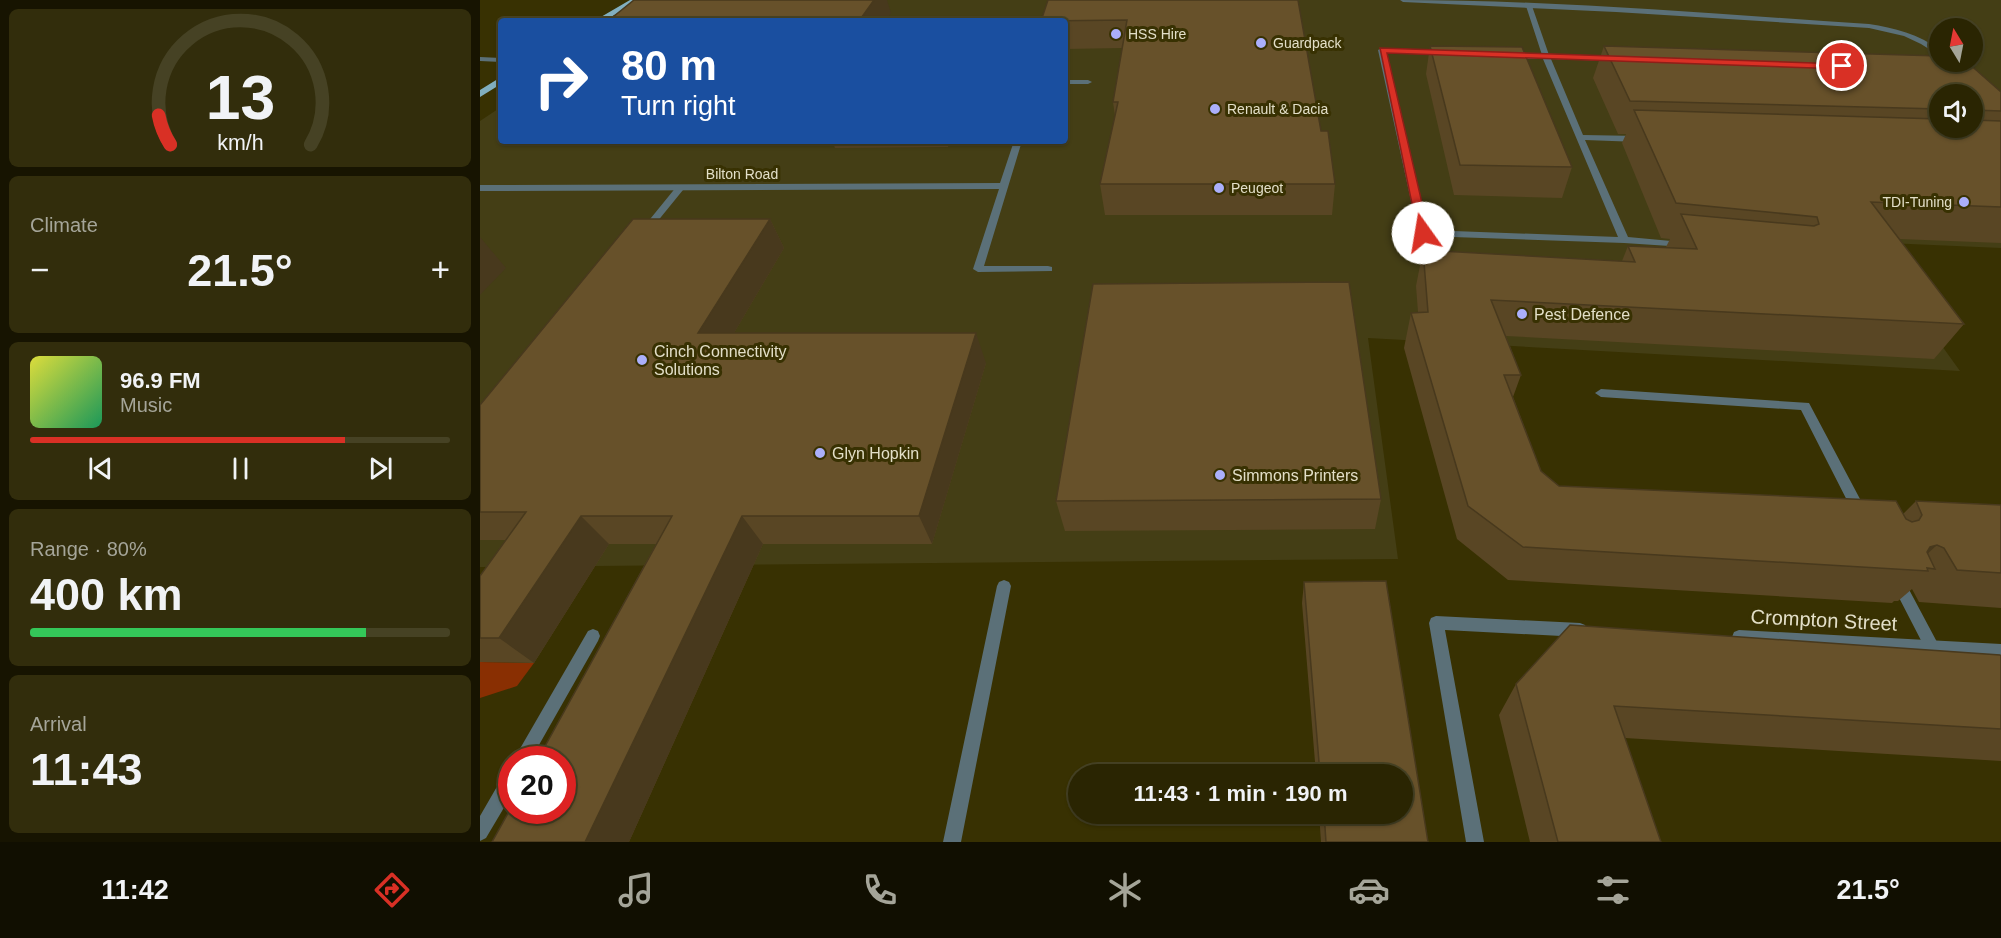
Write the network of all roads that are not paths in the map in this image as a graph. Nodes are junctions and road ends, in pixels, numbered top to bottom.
1 (636, 0) edge
2 (1404, 0) edge
3 (1529, 6) junction
4 (603, 18) edge
5 (1929, 46) edge
6 (1452, 53) edge
7 (1499, 55) edge
8 (1546, 57) junction
9 (480, 59) edge
10 (498, 60) edge
11 (1628, 60) edge
12 (498, 82) edge
13 (1068, 82) edge
14 (1088, 82) dead end
15 (480, 94) edge
16 (1580, 137) junction
17 (1651, 139) edge
18 (1017, 144) edge
19 (1004, 186) junction
20 (480, 188) edge
21 (680, 188) junction
22 (1624, 240) junction
23 (635, 244) edge
24 (1691, 246) edge
25 (1048, 269) dead end
26 (1601, 393) dead end
27 (1868, 527) edge
28 (1004, 586) dead end
29 (1900, 586) edge
30 (1596, 631) edge
31 (593, 636) dead end
32 (1727, 636) edge
33 (1938, 648) junction
34 (2001, 651) edge
35 (1954, 668) edge
36 (530, 746) edge
37 (498, 801) edge
38 (480, 832) edge
39 (952, 842) edge
40 (1475, 842) edge

1 - 4 main road
2 - 3 street
3 - 5 street
3 - 8 street
6 - 22 street
7 - 8 street
8 - 11 street
8 - 16 street
9 - 10 street
12 - 15 main road
13 - 14 street
16 - 17 street
16 - 22 street
18 - 19 street
19 - 21 street, Bilton Road
19 - 25 street
20 - 21 street, Bilton Road
21 - 23 street
22 - 24 street
26 - 27 street
28 - 39 street
29 - 33 street
30 - 40 street
31 - 36 street
32 - 33 street, Crompton Street
33 - 34 street, Crompton Street
33 - 35 street
37 - 38 street

